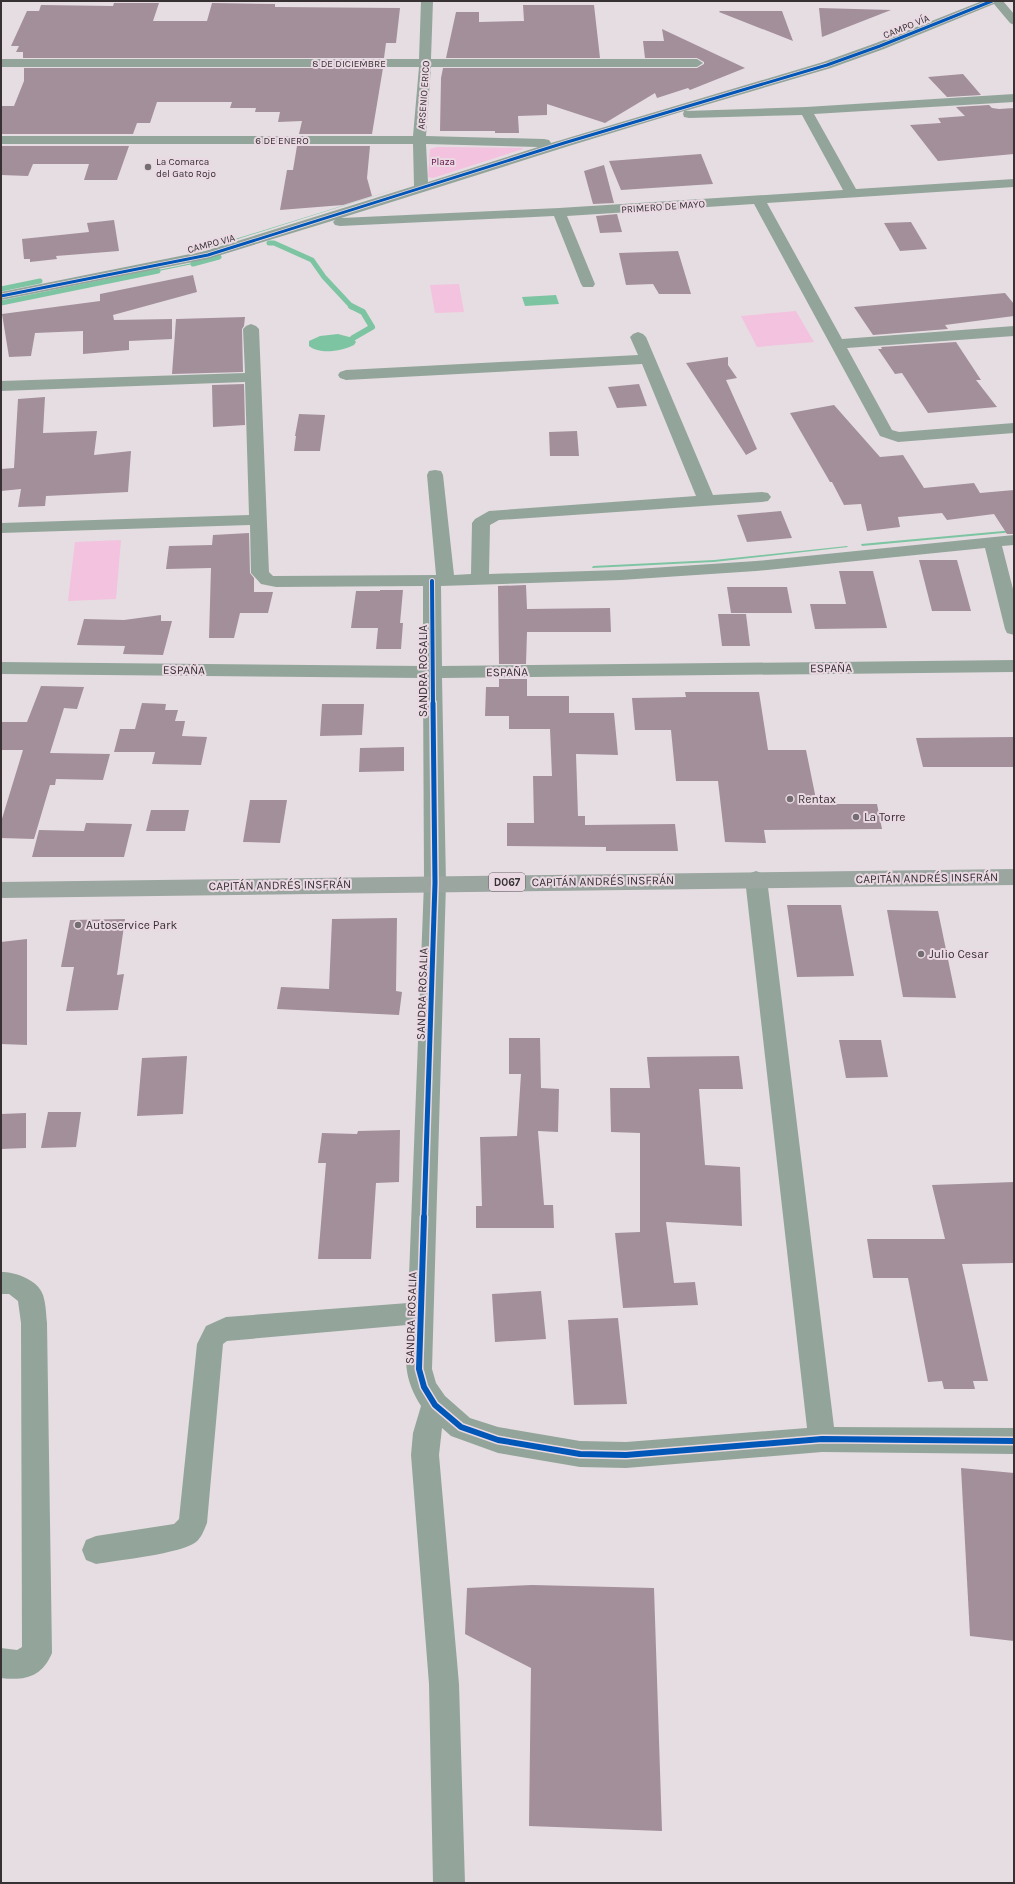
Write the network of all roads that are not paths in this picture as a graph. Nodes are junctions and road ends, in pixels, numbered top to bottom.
1 (427, 1) edge
2 (992, 1) edge
3 (996, 1) edge
4 (1014, 21) edge
5 (1, 63) edge
6 (425, 63) junction
7 (697, 63) dead end
8 (1014, 98) edge
9 (806, 111) junction
10 (660, 115) junction
11 (1, 140) edge
12 (419, 140) junction
13 (564, 143) junction
14 (1014, 183) edge
15 (421, 188) junction
16 (852, 194) junction
17 (759, 200) junction
18 (559, 212) junction
19 (311, 224) junction
20 (588, 284) dead end
21 (1, 296) edge
22 (251, 330) dead end
23 (1014, 331) edge
24 (638, 337) dead end
25 (837, 344) junction
26 (647, 359) junction
27 (346, 375) dead end
28 (253, 377) junction
29 (1, 386) edge
30 (1014, 428) edge
31 (435, 475) dead end
32 (762, 497) dead end
33 (707, 501) junction
34 (257, 520) junction
35 (1, 528) edge
36 (1014, 540) edge
37 (992, 542) junction
38 (480, 579) junction
39 (439, 581) junction
40 (1014, 629) edge
41 (1014, 666) edge
42 (1, 668) edge
43 (433, 672) junction
44 (1014, 877) edge
45 (756, 880) junction
46 (435, 883) junction
47 (1, 890) edge
48 (1, 1283) edge
49 (421, 1313) junction
50 (435, 1405) junction
51 (822, 1439) junction
52 (1014, 1441) edge
53 (96, 1550) dead end
54 (1, 1663) edge
55 (449, 1883) edge

1 - 6 street, ARSENIO ERICO
2 - 10 street, CAMPO VÍA
3 - 4 street
5 - 6 street, 8 DE DICIEMBRE
6 - 7 street, 8 DE DICIEMBRE
6 - 12 street, ARSENIO ERICO
8 - 9 street
9 - 10 street
9 - 16 street
10 - 13 street, CAMPO VIA
11 - 12 street, 6 DE ENERO
12 - 13 street, 6 DE ENERO
12 - 15 street, ARSENIO ERICO
13 - 15 street, CAMPO VIA
14 - 16 street, PRIMERO DE MAYO
15 - 19 street, CAMPO VIA
16 - 17 street, PRIMERO DE MAYO
17 - 18 street, PRIMERO DE MAYO
17 - 25 street
18 - 19 street, PRIMERO DE MAYO
18 - 20 street
19 - 21 street, CAMPO VIA
22 - 28 street
23 - 25 street
24 - 26 street
25 - 30 street
26 - 27 street
26 - 33 street
28 - 29 street
28 - 34 street
31 - 39 street, SANDRA ROSALIA
32 - 33 street
33 - 38 street
34 - 35 street
34 - 39 street
36 - 37 street
37 - 38 street
37 - 40 street
38 - 39 street
39 - 43 street, SANDRA ROSALIA
41 - 43 street, ESPAÑA
42 - 43 street, ESPAÑA
43 - 46 street, SANDRA ROSALIA
44 - 45 main road, CAPITÁN ANDRÉS INSFRÁN / D067
45 - 46 main road, CAPITÁN ANDRÉS INSFRÁN / D067
45 - 51 street
46 - 47 main road, CAPITÁN ANDRÉS INSFRÁN / D067
46 - 49 street, SANDRA ROSALIA
48 - 54 street
49 - 50 street, SANDRA ROSALIA
49 - 53 street
50 - 51 street, SANDRA ROSALIA
50 - 55 street
51 - 52 street, SANDRA ROSALIA

